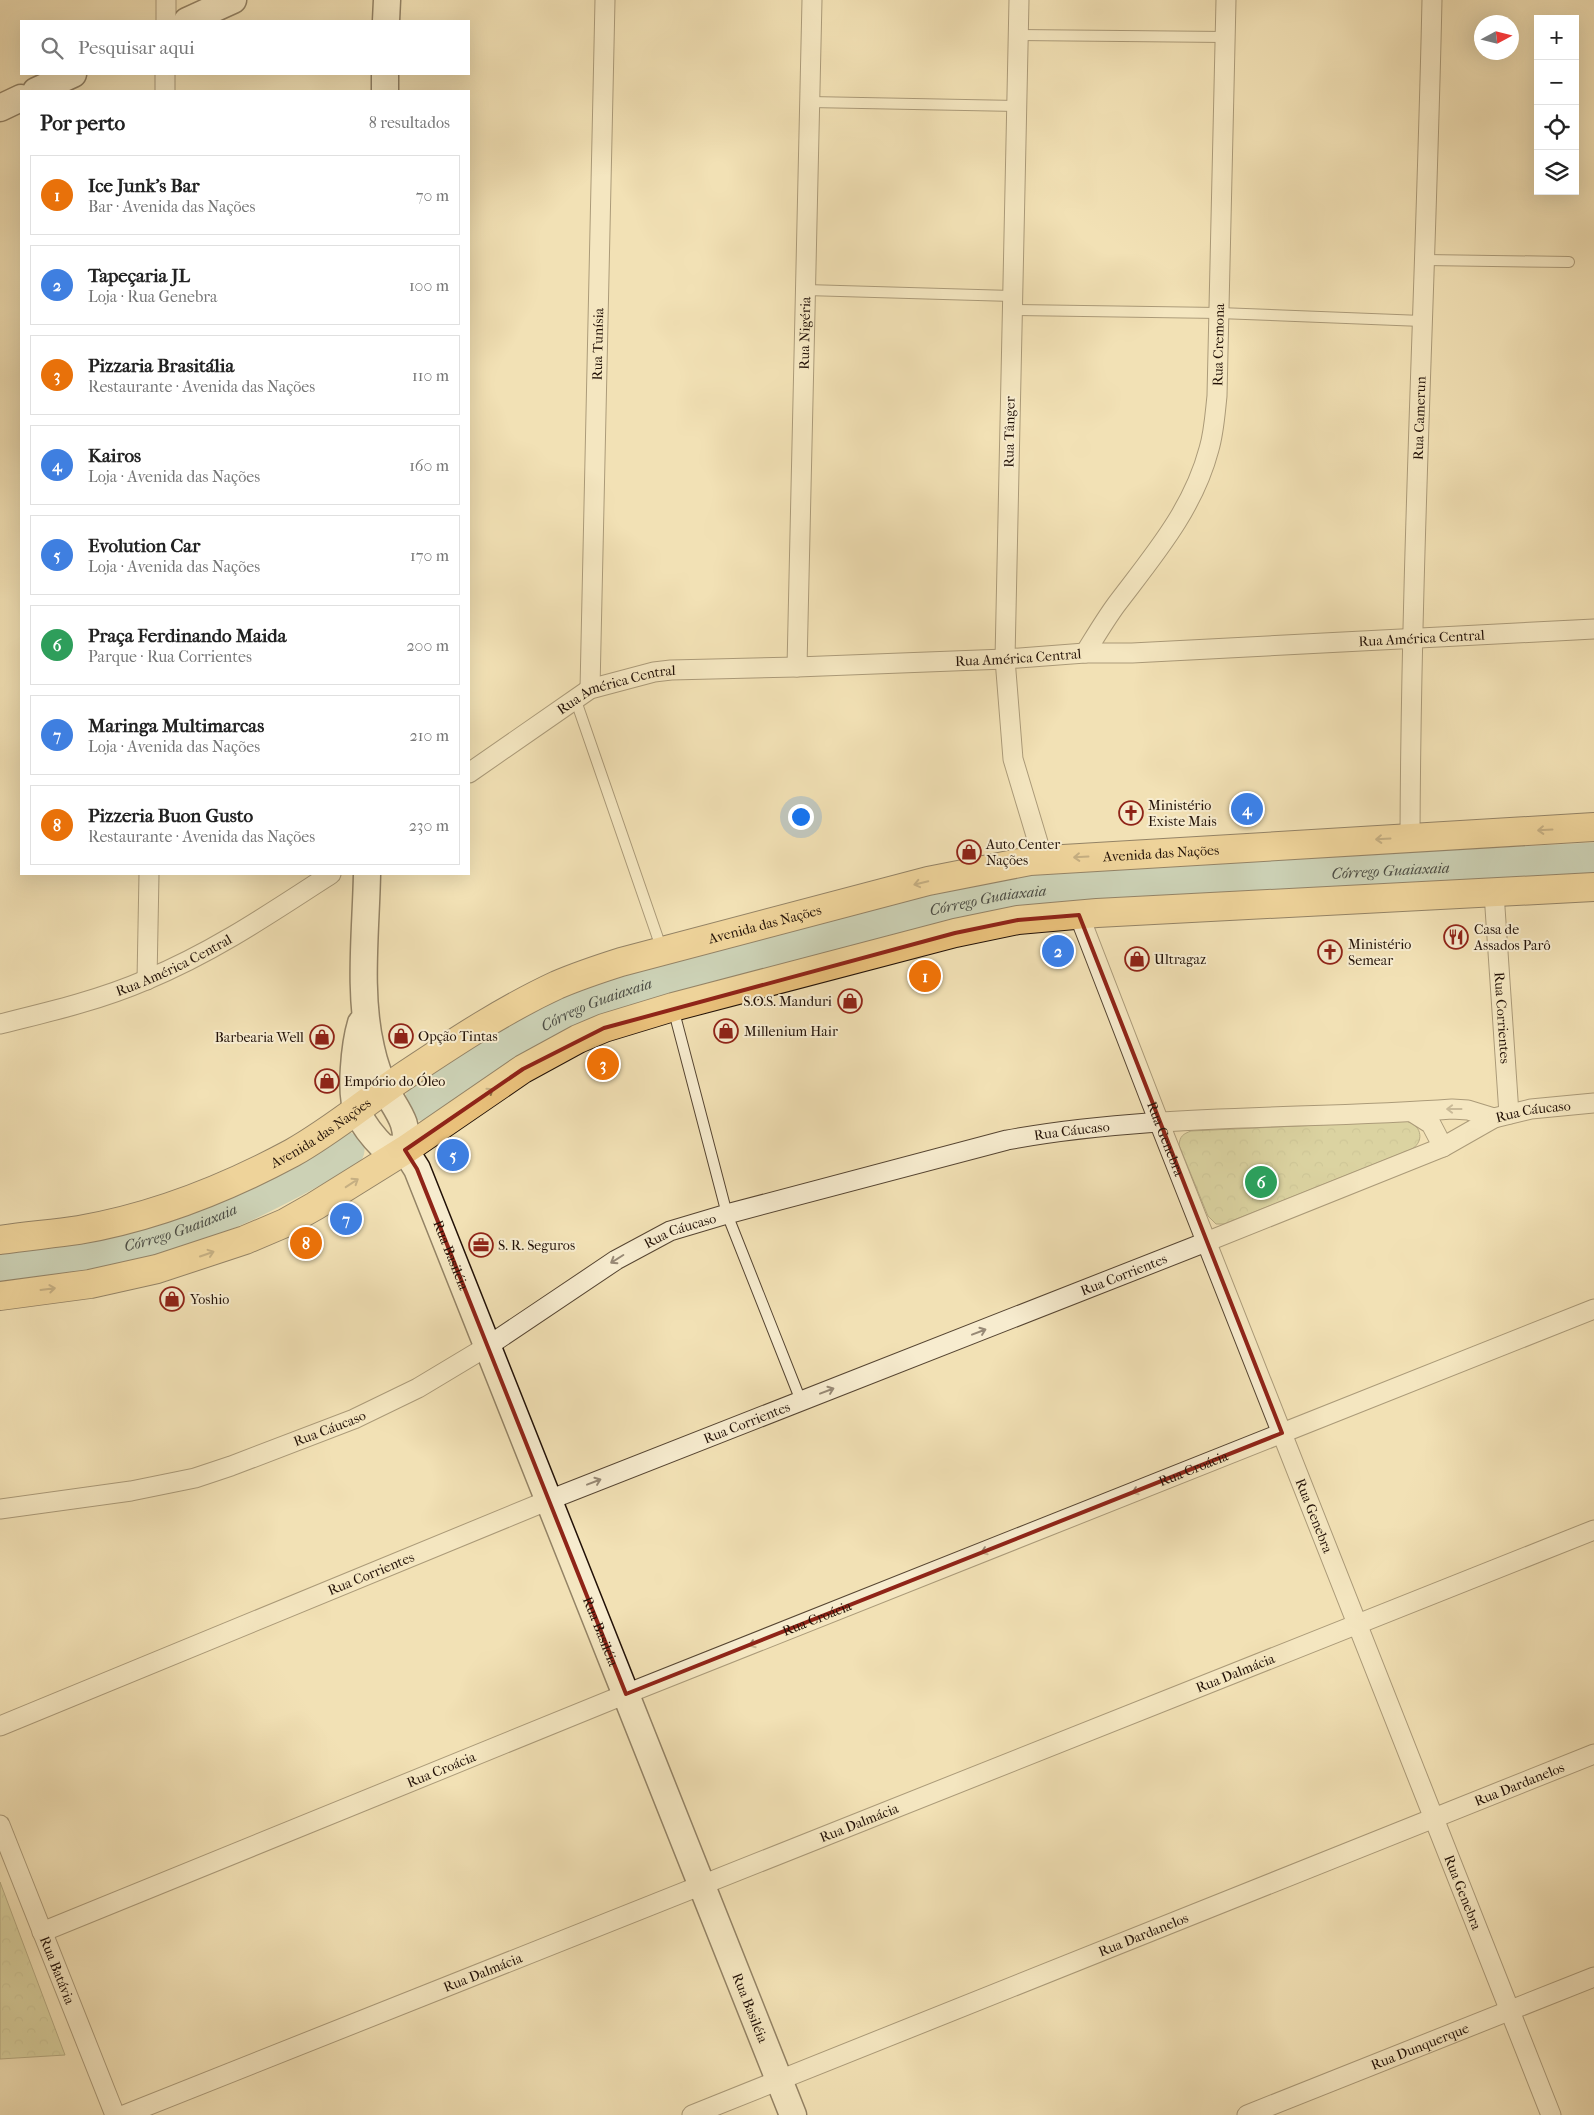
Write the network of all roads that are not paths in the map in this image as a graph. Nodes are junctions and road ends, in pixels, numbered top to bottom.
1 (166, 0) edge
2 (233, 0) edge
3 (387, 0) edge
4 (605, 0) edge
5 (812, 0) edge
6 (1019, 0) edge
7 (1226, 0) edge
8 (1432, 0) edge
9 (166, 20) edge
10 (189, 20) edge
11 (386, 20) edge
12 (1018, 35) junction
13 (1225, 37) junction
14 (71, 75) edge
15 (165, 75) edge
16 (385, 75) edge
17 (38, 90) edge
18 (165, 90) edge
19 (385, 90) edge
20 (20, 98) edge
21 (810, 102) junction
22 (1016, 106) junction
23 (0, 108) edge
24 (1425, 260) junction
25 (1569, 262) dead end
26 (806, 290) junction
27 (1012, 303) junction
28 (1219, 313) junction
29 (1422, 321) junction
30 (1594, 629) edge
31 (1413, 638) junction
32 (1084, 653) junction
33 (1005, 659) junction
34 (797, 667) junction
35 (582, 693) junction
36 (470, 772) edge
37 (1594, 827) edge
38 (1410, 837) junction
39 (1043, 859) junction
40 (149, 875) edge
41 (329, 875) edge
42 (367, 875) edge
43 (1594, 887) edge
44 (1494, 893) junction
45 (1079, 915) junction
46 (662, 951) junction
47 (147, 980) junction
48 (673, 1007) junction
49 (364, 1013) junction
50 (0, 1024) edge
51 (1594, 1103) edge
52 (1412, 1112) junction
53 (1502, 1116) junction
54 (398, 1118) junction
55 (1158, 1122) junction
56 (366, 1126) junction
57 (1443, 1148) junction
58 (726, 1214) junction
59 (0, 1240) edge
60 (1206, 1242) junction
61 (0, 1296) edge
62 (1594, 1309) edge
63 (488, 1346) junction
64 (801, 1401) junction
65 (1282, 1434) junction
66 (549, 1500) junction
67 (0, 1509) edge
68 (1594, 1530) edge
69 (1358, 1624) junction
70 (626, 1694) junction
71 (0, 1726) edge
72 (1594, 1754) edge
73 (1434, 1818) junction
74 (0, 1825) edge
75 (702, 1885) junction
76 (42, 1932) junction
77 (1594, 1978) edge
78 (1510, 2011) junction
79 (780, 2080) junction
80 (115, 2115) edge
81 (124, 2115) edge
82 (692, 2115) edge
83 (793, 2115) edge
84 (1247, 2115) edge
85 (1551, 2115) edge

1 - 9 street
2 - 10 street
3 - 11 street
4 - 35 street, Rua Tunísia
5 - 21 street, Rua Nigéria
6 - 12 street, Rua Tânger
7 - 13 street, Rua Cremona
8 - 24 street, Rua Camerun
12 - 13 lane
12 - 22 street, Rua Tânger
13 - 28 street, Rua Cremona
14 - 17 street
15 - 18 street
16 - 19 street
20 - 23 street
21 - 22 lane
21 - 26 street, Rua Nigéria
22 - 27 street, Rua Tânger
24 - 25 lane
24 - 29 street, Rua Camerun
26 - 27 lane
26 - 34 street, Rua Nigéria
27 - 28 lane
27 - 33 street, Rua Tânger
28 - 29 lane
28 - 32 street, Rua Cremona
29 - 31 street, Rua Camerun
30 - 31 street, Rua América Central
31 - 32 street, Rua América Central
31 - 38 street, Rua Camerun
32 - 33 street, Rua América Central
33 - 34 street, Rua América Central
33 - 39 street, Rua Tânger
34 - 35 street, Rua América Central
35 - 36 street, Rua América Central
35 - 46 lane
37 -> 38 main road, Avenida das Nações
38 -> 39 main road, Avenida das Nações
39 -> 46 main road, Avenida das Nações
40 - 47 street
41 - 47 street, Rua América Central
42 - 49 street
43 - 44 main road, Avenida das Nações
44 - 45 main road, Avenida das Nações
44 - 53 street, Rua Corrientes
45 - 48 main road, Avenida das Nações
45 - 55 street, Rua Genebra
46 - 54 main road, Avenida das Nações
47 - 50 street, Rua América Central
54 -> 48 main road, Avenida das Nações
48 - 58 lane
49 - 54 street, Rua Basiléia
49 - 56 street
51 - 53 street, Rua Cáucaso
53 -> 52 street, Rua Cáucaso
52 - 55 street, Rua Cáucaso
52 - 57 street
53 - 57 street, Rua Corrientes
54 - 56 main road, Avenida das Nações
54 - 56 street
61 -> 54 main road, Avenida das Nações
54 - 63 street, Rua Basiléia
55 - 58 street, Rua Cáucaso
55 - 60 street, Rua Genebra
56 - 59 main road, Avenida das Nações
57 - 60 street, Rua Corrientes
58 -> 63 street, Rua Cáucaso
58 - 64 lane
64 -> 60 street, Rua Corrientes
60 - 65 street, Rua Genebra
62 - 65 street, Rua Croácia
63 - 66 street, Rua Basiléia
63 - 67 street, Rua Cáucaso
66 -> 64 street, Rua Corrientes
65 - 69 street, Rua Genebra
65 -> 70 street, Rua Croácia
66 - 70 street, Rua Basiléia
66 - 71 street, Rua Corrientes
68 - 69 street, Rua Dalmácia
69 - 73 street, Rua Genebra
69 - 75 street, Rua Dalmácia
70 - 75 street, Rua Basiléia
70 - 76 street, Rua Croácia
72 - 73 street, Rua Dardanelos
73 - 78 street, Rua Genebra
73 - 79 street, Rua Dardanelos
74 - 76 street, Rua Batávia
75 - 79 street, Rua Basiléia
75 - 81 street, Rua Dalmácia
76 - 80 street, Rua Batávia
77 - 78 street, Rua Dunquerque
78 - 84 street, Rua Dunquerque
78 - 85 street, Rua Genebra
79 - 82 street, Rua Dardanelos
79 - 83 street, Rua Basiléia

